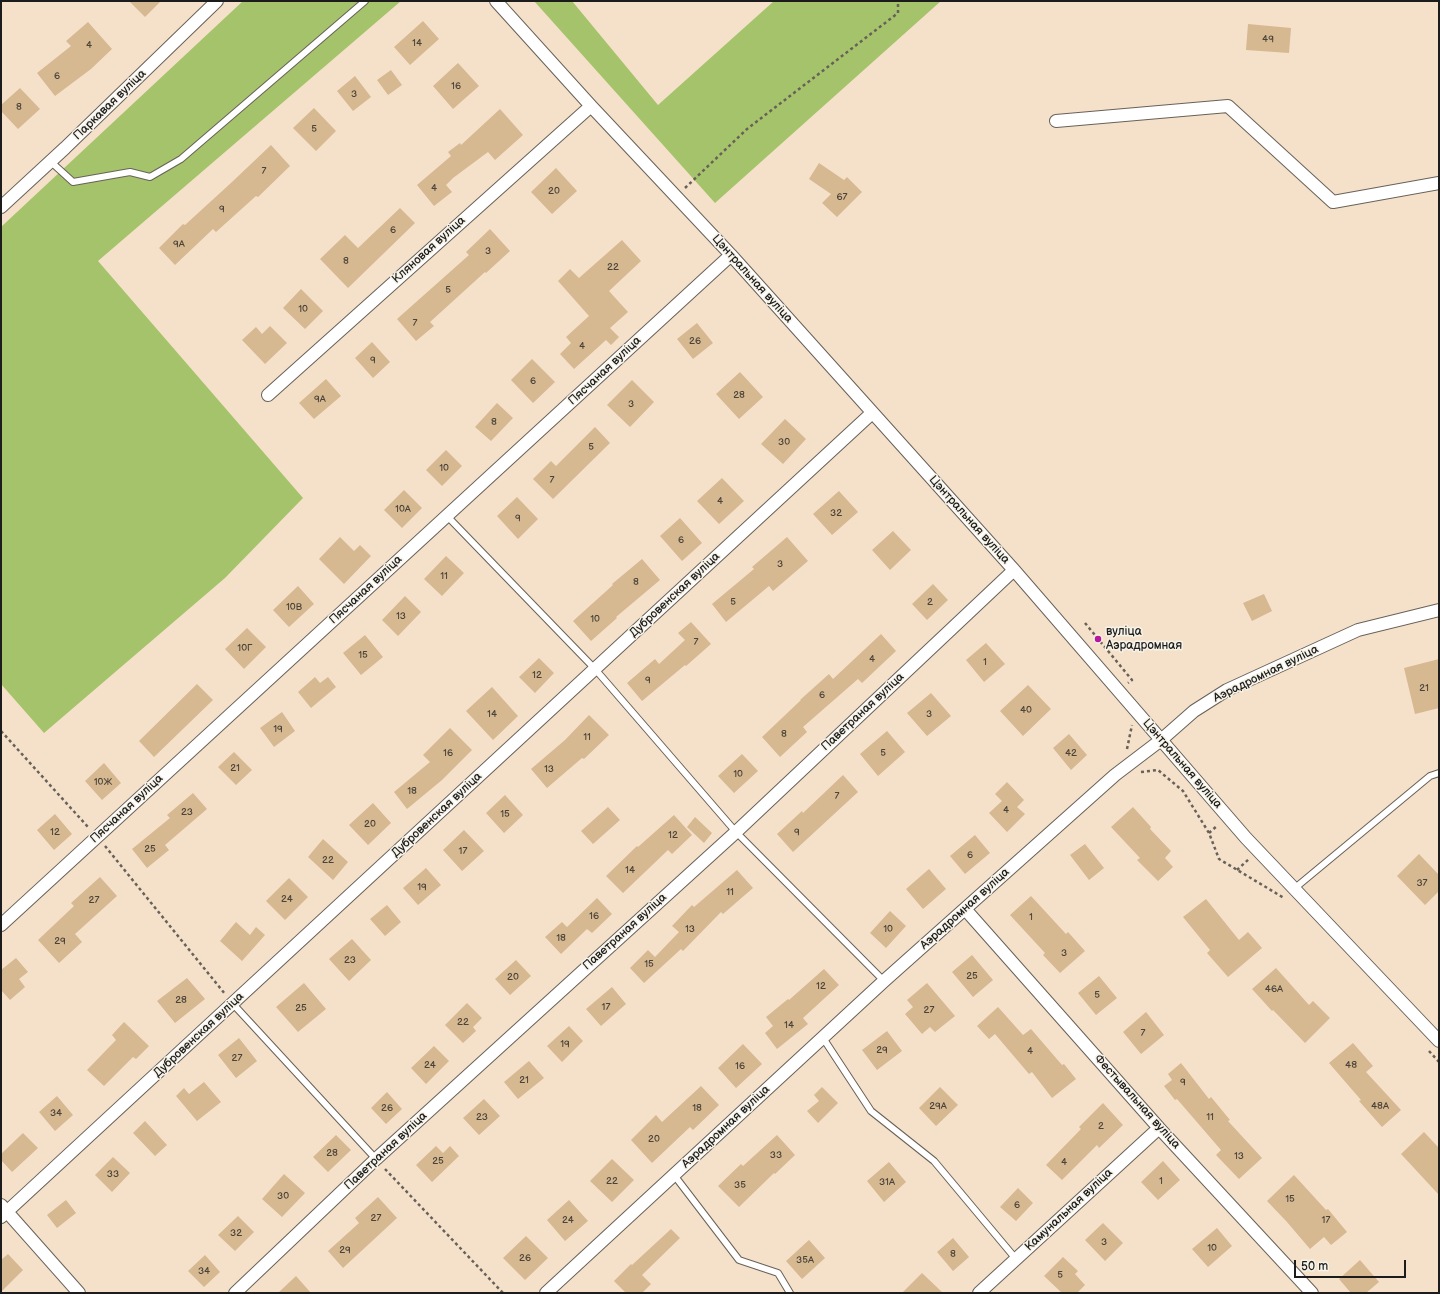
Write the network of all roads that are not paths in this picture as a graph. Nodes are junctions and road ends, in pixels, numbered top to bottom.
1 (217, 1) edge
2 (365, 1) edge
3 (496, 1) edge
4 (591, 106) junction
5 (1056, 121) dead end
6 (50, 161) junction
7 (1439, 183) edge
8 (1, 207) edge
9 (731, 255) junction
10 (268, 394) dead end
11 (872, 412) junction
12 (447, 516) junction
13 (1014, 570) junction
14 (1439, 610) edge
15 (595, 669) junction
16 (1161, 740) junction
17 (1439, 773) edge
18 (736, 832) junction
19 (1295, 888) junction
20 (965, 909) junction
21 (1, 925) edge
22 (884, 981) junction
23 (232, 1004) junction
24 (823, 1038) junction
25 (1439, 1040) edge
26 (1159, 1128) junction
27 (376, 1159) junction
28 (674, 1175) junction
29 (3, 1212) edge
30 (1016, 1259) junction
31 (78, 1293) edge
32 (235, 1293) edge
33 (546, 1293) edge
34 (790, 1293) edge
35 (979, 1293) edge
36 (1312, 1293) edge

1 - 6 street, Паркавая вуліца
2 - 6 lane
3 - 4 street, Цэнтральная вуліца
4 - 9 street, Цэнтральная вуліца
4 - 10 street, Кляновая вуліца
5 - 7 street
6 - 8 street, Паркавая вуліца
9 - 11 street, Цэнтральная вуліца
9 - 12 street, Пясчаная вуліца
11 - 13 street, Цэнтральная вуліца
11 - 15 street, Дубровенская вуліца
12 - 15 lane
12 - 21 street, Пясчаная вуліца
13 - 16 street, Цэнтральная вуліца
13 - 18 street, Паветраная вуліца
14 - 16 street, Аэрадромная вуліца
15 - 18 lane
15 - 23 street, Дубровенская вуліца
16 - 19 street, Цэнтральная вуліца
16 - 20 street, Аэрадромная вуліца
17 - 19 lane
18 - 22 lane
18 - 27 street, Паветраная вуліца
19 - 25 street, Цэнтральная вуліца
20 - 22 street, Аэрадромная вуліца
20 - 26 street, Фестывальная вуліца
22 - 24 street, Аэрадромная вуліца
23 - 27 lane
23 - 29 street, Дубровенская вуліца
24 - 28 street, Аэрадромная вуліца
24 - 30 lane
26 - 30 street, Камунальная вуліца
26 - 36 street, Фестывальная вуліца
27 - 32 street, Паветраная вуліца
28 - 33 street, Аэрадромная вуліца
28 - 34 lane
29 - 31 street
30 - 35 street, Камунальная вуліца

